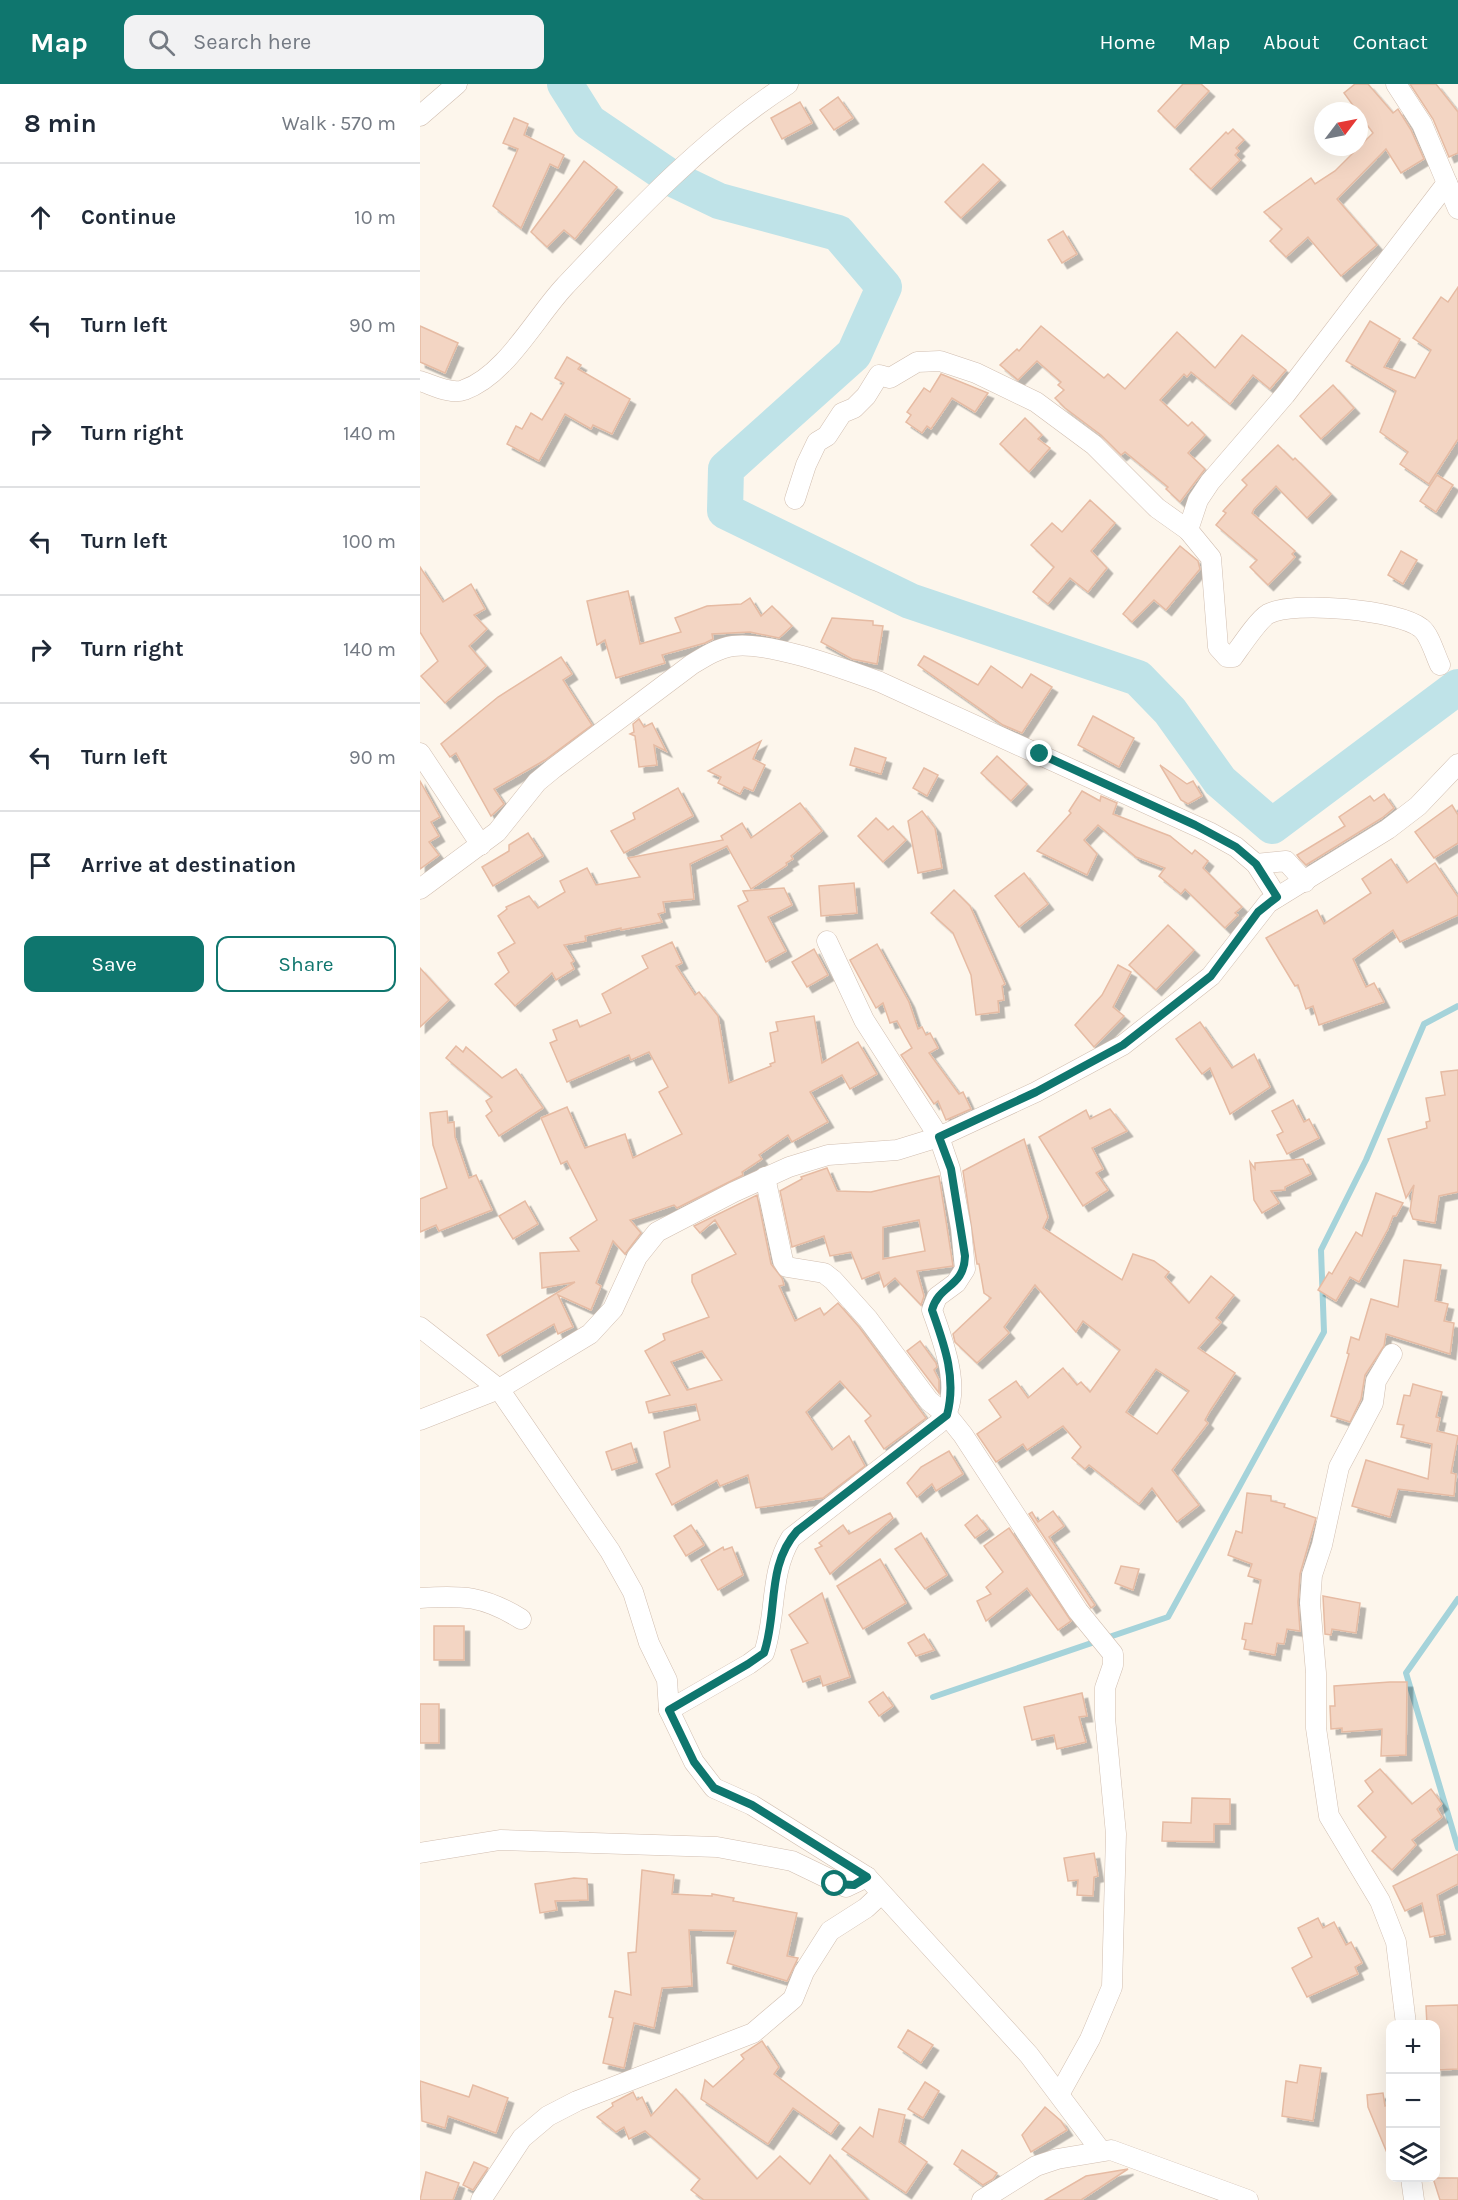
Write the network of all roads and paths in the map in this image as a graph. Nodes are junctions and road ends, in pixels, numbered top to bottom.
1 (457, 84) edge
2 (788, 84) edge
3 (1395, 84) edge
4 (420, 116) edge
5 (1447, 183) junction
6 (1458, 209) edge
7 (420, 381) edge
8 (795, 499) dead end
9 (1188, 530) junction
10 (1440, 665) dead end
11 (420, 753) edge
12 (1458, 764) edge
13 (481, 845) junction
14 (1256, 864) junction
15 (1305, 882) junction
16 (420, 889) edge
17 (1277, 897) junction
18 (827, 941) dead end
19 (939, 1137) junction
20 (765, 1177) junction
21 (420, 1327) edge
22 (1392, 1354) dead end
23 (499, 1389) junction
24 (947, 1415) junction
25 (420, 1420) edge
26 (420, 1598) edge
27 (521, 1619) dead end
28 (669, 1710) junction
29 (420, 1853) edge
30 (867, 1877) junction
31 (881, 1894) junction
32 (1405, 2020) edge
33 (1060, 2093) junction
34 (1101, 2151) junction
35 (1412, 2182) edge
36 (482, 2200) edge
37 (982, 2200) edge
38 (1248, 2200) edge
39 (1414, 2200) edge

1 - 4 street
2 - 7 street
3 - 5 street
5 - 6 street
5 - 9 street
8 - 9 street
9 - 10 street
11 - 13 street
12 - 15 street
13 - 14 street
13 - 16 street
14 - 15 street
14 - 17 street
15 - 17 street
17 - 19 street
18 - 19 street
19 - 20 street
19 - 24 street
20 - 23 street
20 - 24 street
21 - 23 street
22 - 32 street
23 - 25 street
23 - 28 street
24 - 28 street
24 - 33 street
26 - 27 street
28 - 30 street
29 - 30 street
30 - 31 street
31 - 33 street
31 - 36 street
33 - 34 street
34 - 37 street
34 - 38 street
35 - 39 street

